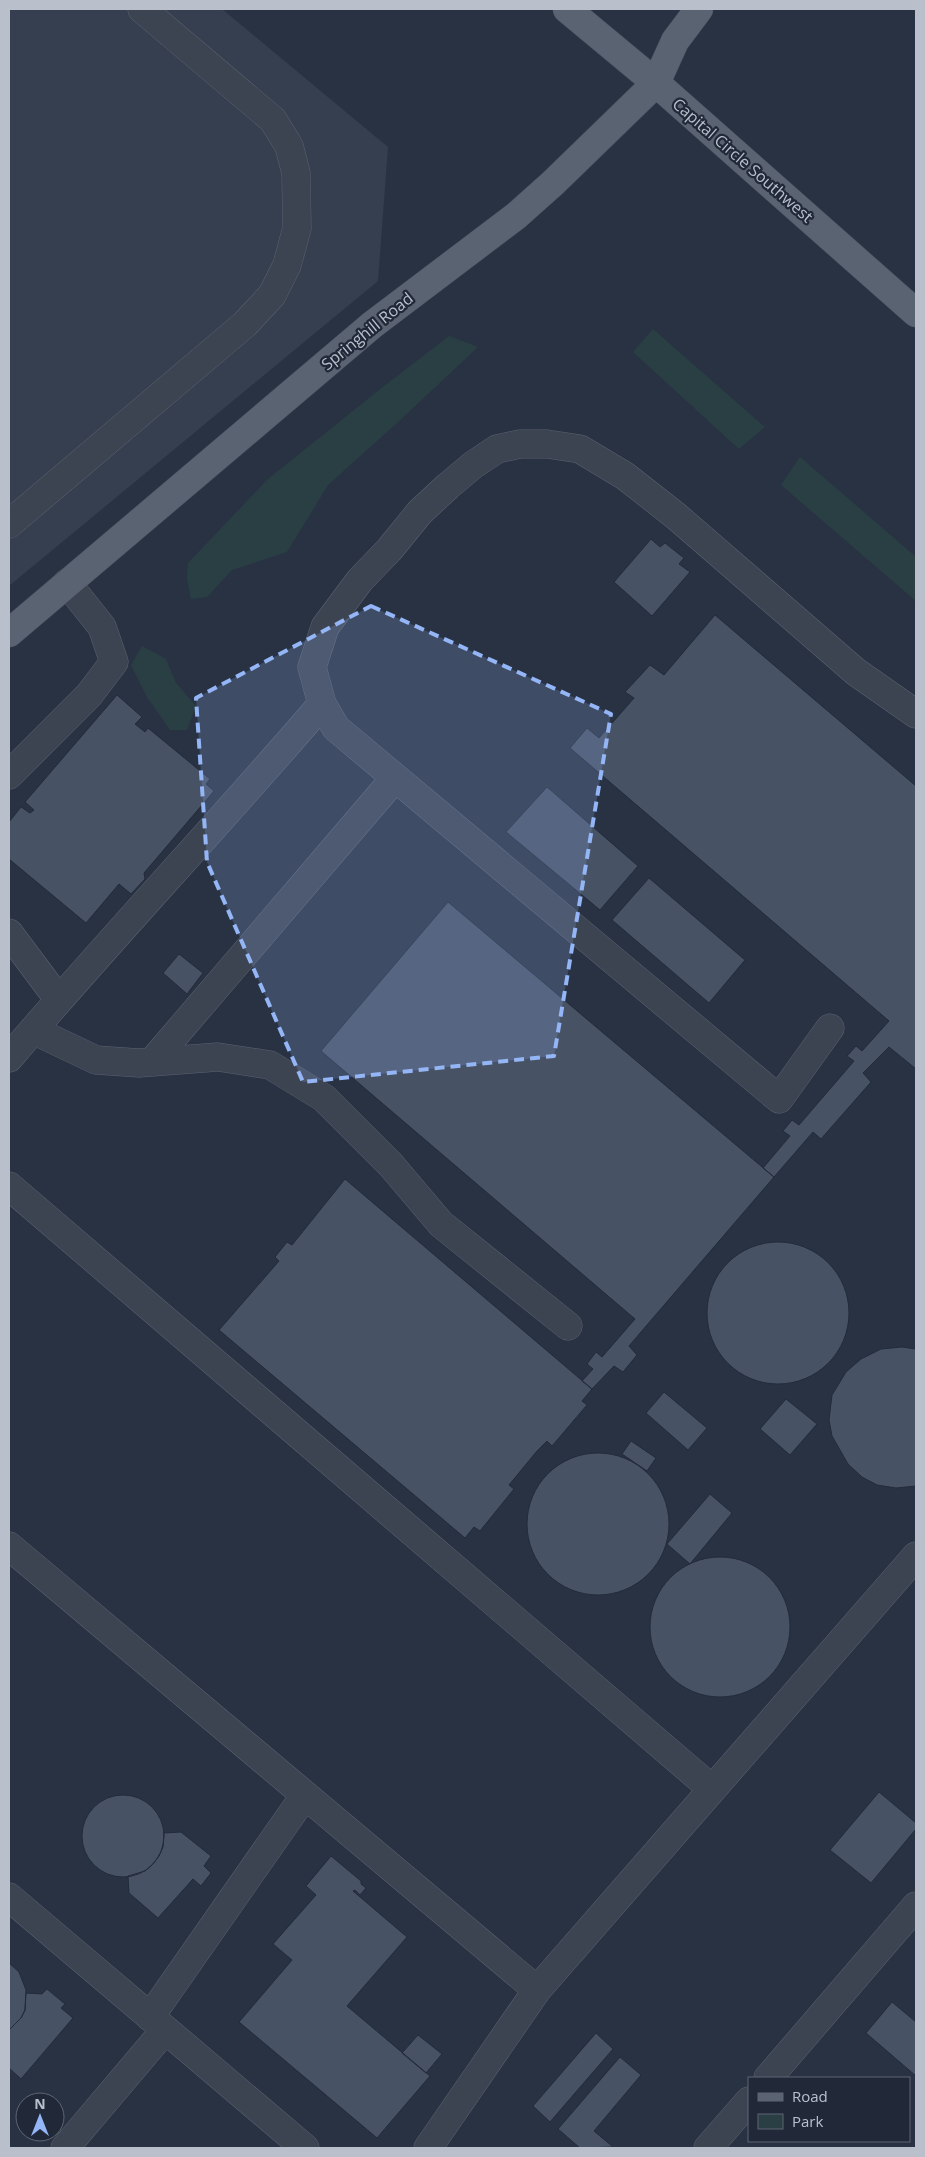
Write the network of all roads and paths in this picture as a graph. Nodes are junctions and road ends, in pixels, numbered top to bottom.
1 (142, 9) edge
2 (568, 9) edge
3 (699, 9) edge
4 (656, 83) junction
5 (916, 313) edge
6 (9, 524) edge
7 (67, 583) junction
8 (9, 633) edge
9 (322, 704) junction
10 (916, 714) edge
11 (9, 775) edge
12 (395, 778) junction
13 (9, 933) edge
14 (59, 1000) junction
15 (830, 1028) dead end
16 (33, 1030) junction
17 (9, 1058) edge
18 (152, 1062) junction
19 (9, 1186) edge
20 (568, 1326) dead end
21 (9, 1546) edge
22 (916, 1556) edge
23 (712, 1789) junction
24 (305, 1795) junction
25 (9, 1898) edge
26 (916, 1906) edge
27 (537, 1990) junction
28 (158, 2023) junction
29 (769, 2077) edge
30 (748, 2102) edge
31 (65, 2148) edge
32 (305, 2148) edge
33 (428, 2148) edge
34 (708, 2148) edge

1 - 6 lane
2 - 4 main road, Capital Circle Southwest
3 - 4 main road, Springhill Road
4 - 5 main road, Capital Circle Southwest
4 - 7 main road, Springhill Road
7 - 8 main road, Springhill Road
7 - 11 lane
9 - 10 lane
9 - 12 lane
9 - 14 lane
12 - 15 lane
12 - 18 lane
13 - 14 lane
14 - 16 lane
16 - 17 lane
16 - 18 lane
18 - 20 lane
19 - 23 lane
21 - 24 lane
22 - 23 lane
23 - 27 lane
24 - 27 lane
24 - 28 lane
25 - 28 lane
26 - 29 lane
27 - 33 lane
28 - 31 lane
28 - 32 lane
30 - 34 lane

